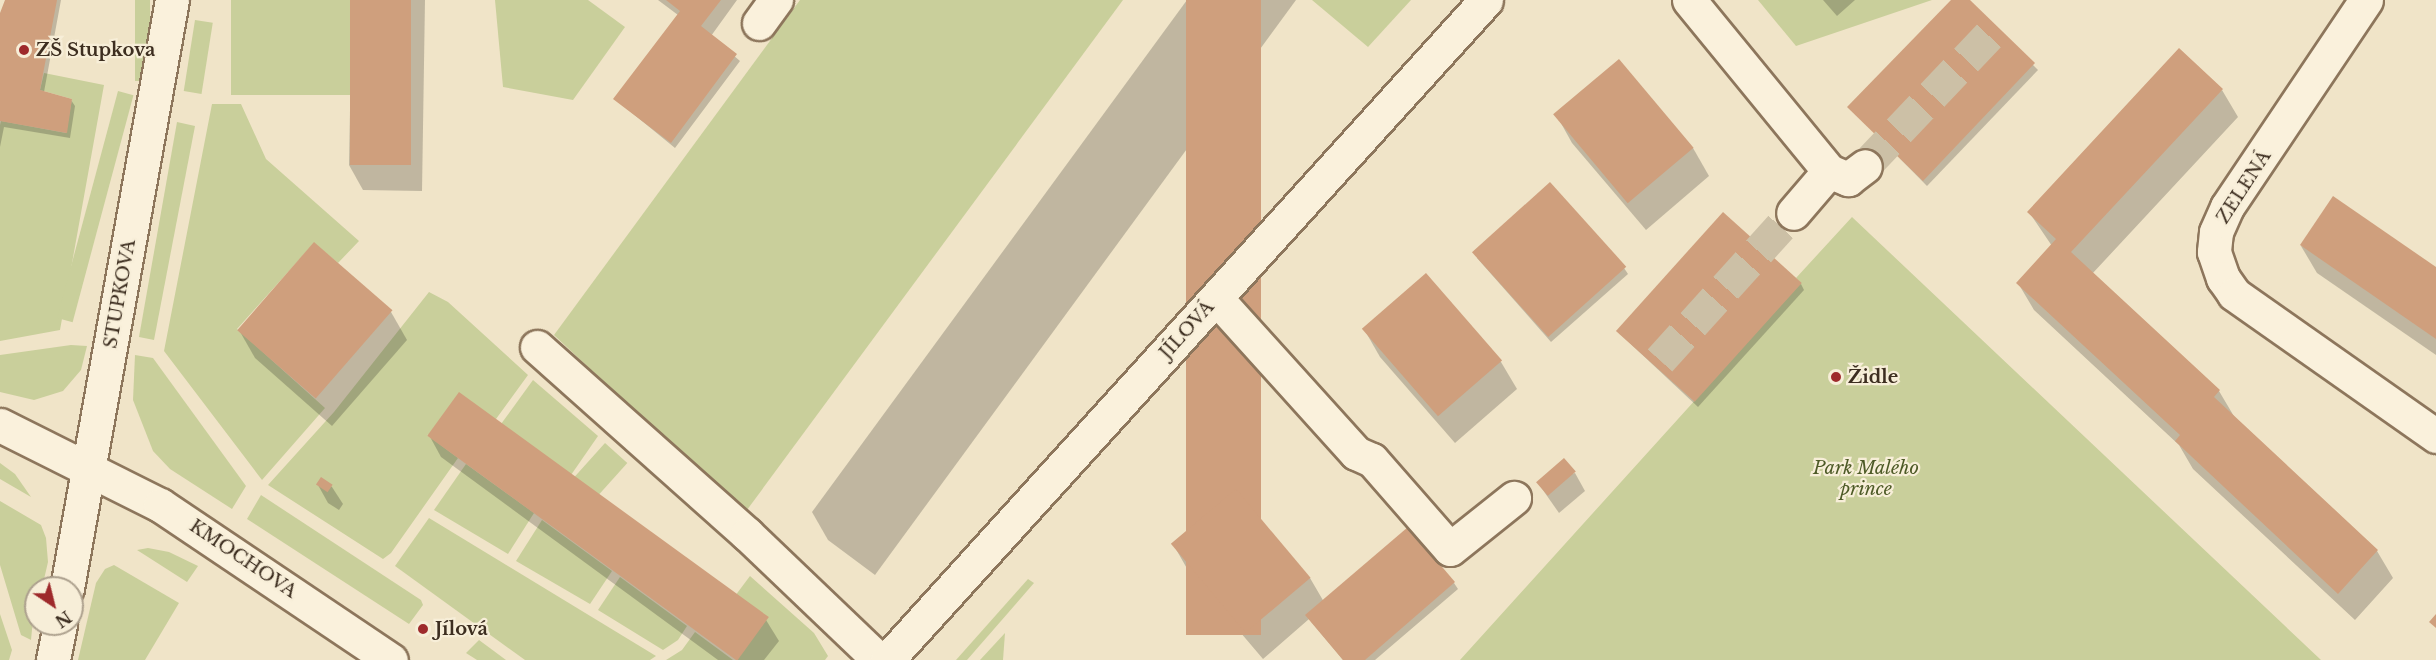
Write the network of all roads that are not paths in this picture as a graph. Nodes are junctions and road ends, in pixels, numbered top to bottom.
1 (172, 0) edge
2 (1486, 0) edge
3 (1689, 0) edge
4 (2366, 0) edge
5 (1865, 166) tunnel mouth
6 (1829, 171) junction
7 (1793, 213) tunnel mouth
8 (1216, 298) junction
9 (537, 347) dead end
10 (0, 425) edge
11 (2436, 436) edge
12 (89, 467) junction
13 (1514, 498) dead end
14 (69, 576) edge
15 (58, 636) edge
16 (53, 660) edge
17 (391, 660) edge
18 (879, 660) edge
19 (887, 660) edge

1 - 12 street, STUPKOVA
2 - 8 street, JÍLOVÁ
3 - 6 street
4 - 11 street, ZELENÁ
5 - 6 street
6 - 7 street
8 - 13 street
8 - 19 street, JÍLOVÁ
9 - 18 street
10 - 12 street, KMOCHOVA
12 - 14 street, STUPKOVA
12 - 17 street, KMOCHOVA
15 - 16 street

